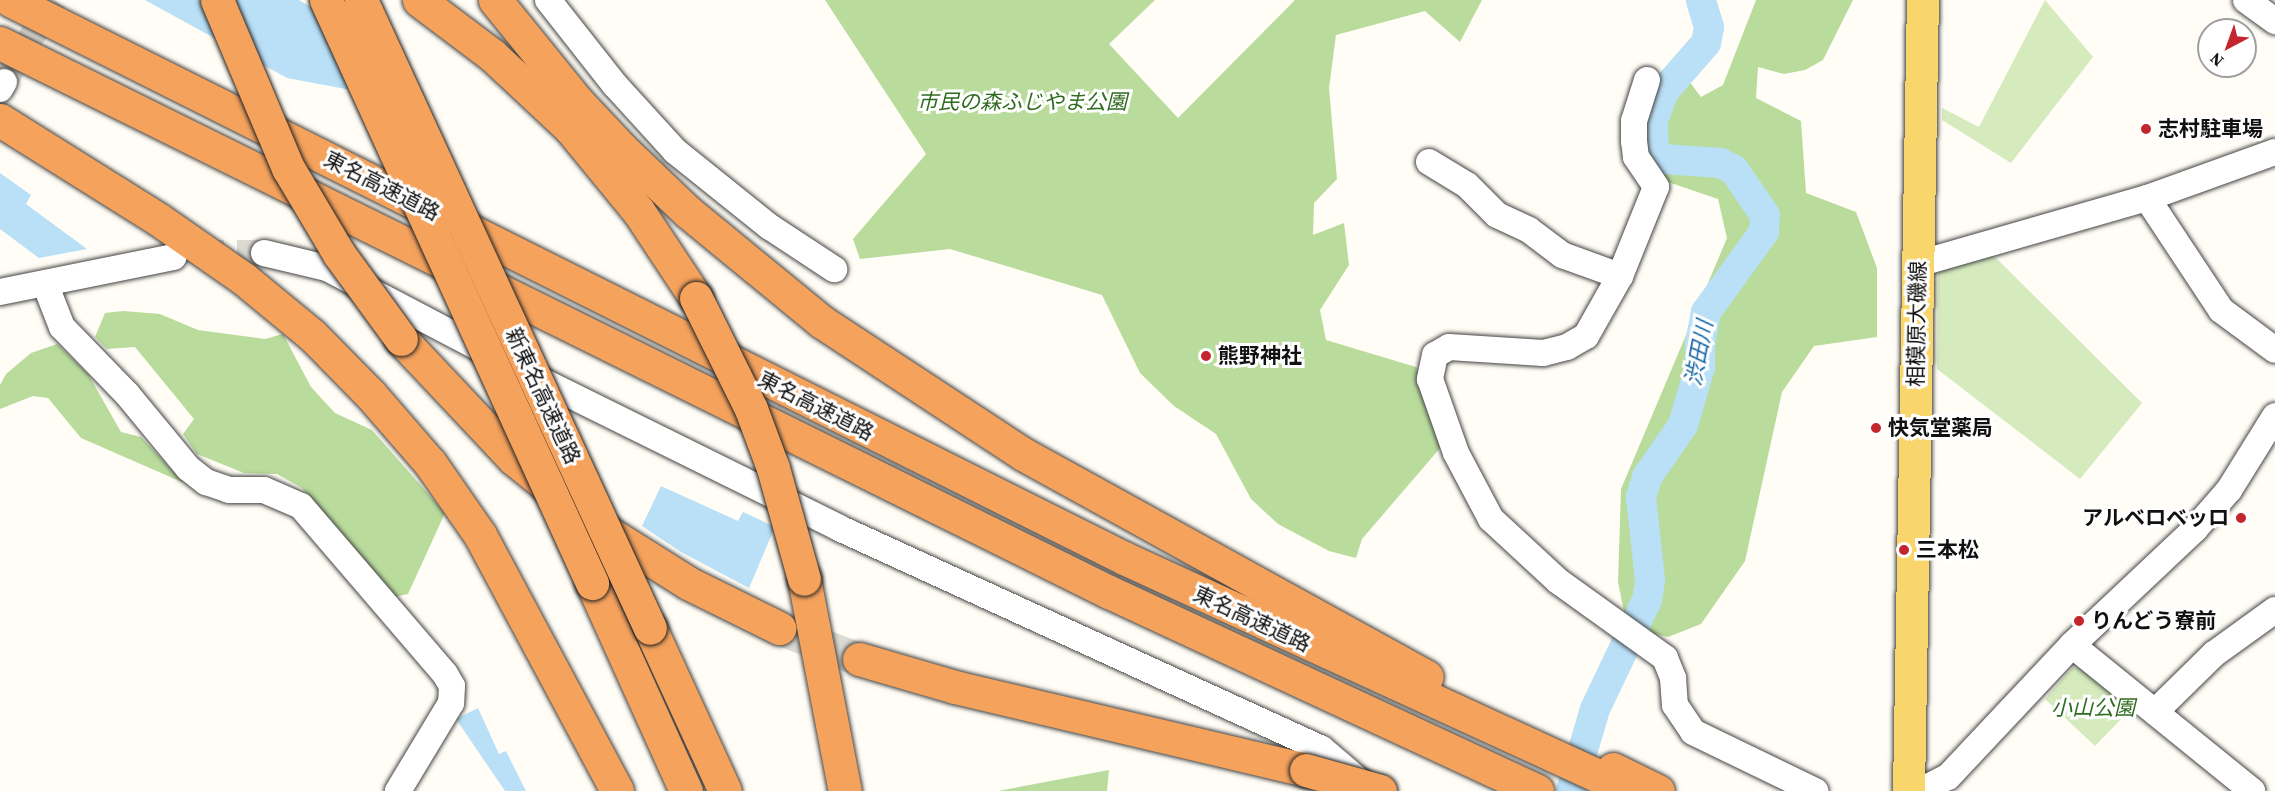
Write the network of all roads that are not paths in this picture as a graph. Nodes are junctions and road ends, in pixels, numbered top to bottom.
1 (10, 0) edge
2 (218, 0) edge
3 (326, 0) edge
4 (361, 0) edge
5 (419, 0) edge
6 (495, 0) edge
7 (548, 0) edge
8 (1923, 0) edge
9 (2246, 0) edge
10 (2275, 21) edge
11 (0, 43) edge
12 (1647, 80) dead end
13 (0, 120) edge
14 (2275, 152) edge
15 (1429, 162) dead end
16 (2147, 198) junction
17 (264, 253) tunnel mouth
18 (174, 257) tunnel mouth
19 (1918, 264) junction
20 (834, 269) dead end
21 (1620, 276) junction
22 (46, 286) junction
23 (0, 292) edge
24 (2275, 350) edge
25 (2275, 416) edge
26 (605, 531) junction
27 (2275, 610) edge
28 (779, 628) tunnel mouth
29 (2072, 645) junction
30 (859, 660) tunnel mouth
31 (2155, 712) junction
32 (1539, 742) junction
33 (1626, 784) edge
34 (1528, 787) edge
35 (398, 791) edge
36 (617, 791) edge
37 (686, 791) edge
38 (725, 791) edge
39 (845, 791) edge
40 (1370, 791) edge
41 (1380, 791) edge
42 (1658, 791) edge
43 (1815, 791) edge
44 (1909, 791) edge
45 (1920, 791) edge
46 (2252, 791) edge

1 - 32 highway, 東名高速道路
2 - 26 highway, bridge
3 - 37 highway, 新東名高速道路, bridge
4 - 26 highway, 新東名高速道路, bridge
5 - 39 highway, bridge
6 - 32 highway
7 - 20 street
8 - 19 main road, 相模原大磯線
9 - 10 street
11 - 34 highway, 東名高速道路
12 - 21 street
13 - 36 highway
14 - 16 street
15 - 21 street
16 - 19 street
16 - 24 street
17 - 40 street
18 - 22 street
19 - 44 main road, 相模原大磯線
21 - 43 street
22 - 23 street
22 - 35 street
25 - 29 street
26 - 28 highway
26 - 38 highway, 新東名高速道路, bridge
27 - 31 street
29 - 31 street
29 - 45 street
30 - 41 highway, bridge
31 - 46 street
32 - 33 highway, 東名高速道路
33 - 42 highway, 東名高速道路

